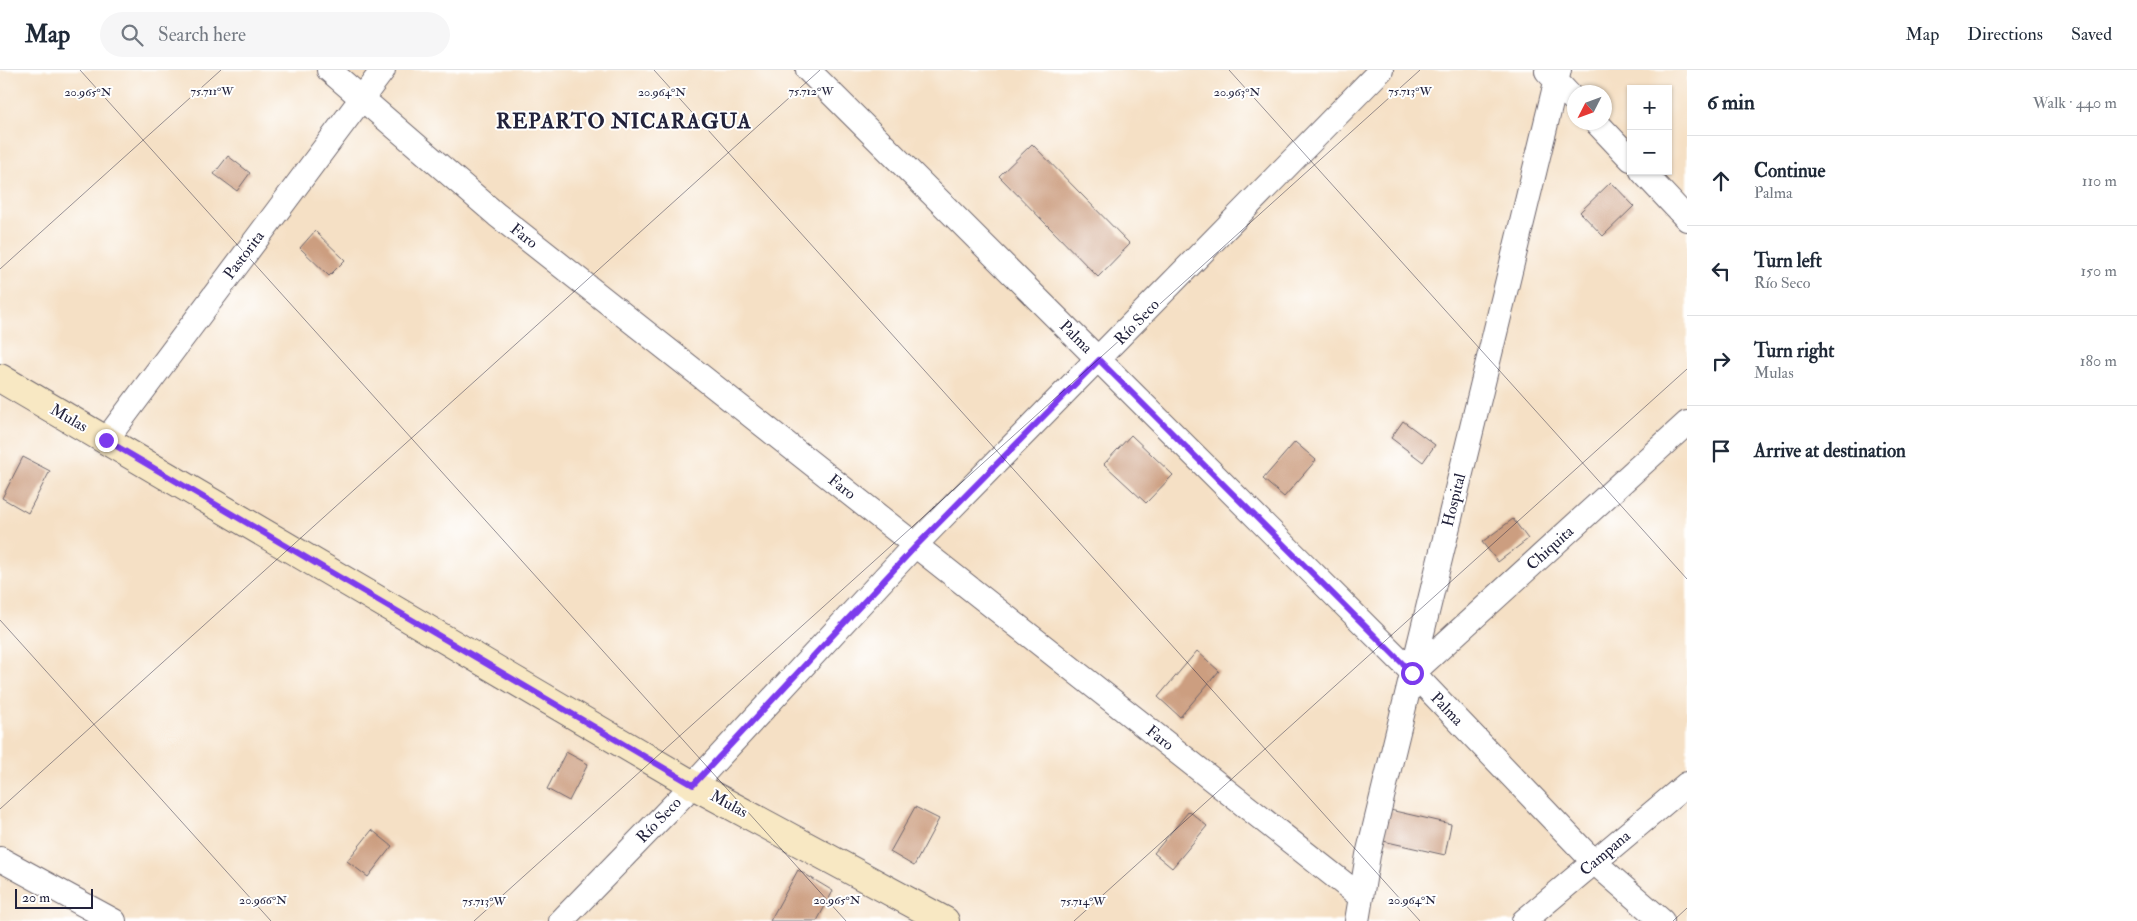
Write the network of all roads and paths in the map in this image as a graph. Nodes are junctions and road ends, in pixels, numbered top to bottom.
1 (329, 70) edge
2 (383, 70) edge
3 (808, 70) edge
4 (1382, 70) edge
5 (1554, 74) edge
6 (1567, 91) edge
7 (361, 98) junction
8 (1604, 130) edge
9 (1627, 155) edge
10 (1646, 175) edge
11 (1687, 219) edge
12 (1099, 360) junction
13 (0, 378) edge
14 (1687, 423) edge
15 (106, 440) junction
16 (916, 546) junction
17 (1412, 673) junction
18 (1687, 784) edge
19 (693, 785) junction
20 (0, 859) edge
21 (1594, 862) junction
22 (1361, 897) junction
23 (114, 921) edge
24 (561, 921) edge
25 (945, 921) edge
26 (1357, 921) edge
27 (1524, 921) edge
28 (1662, 921) edge

1 - 7 street, Faro
2 - 7 street, Pastorita
3 - 12 street, Palma
4 - 12 street, Río Seco
5 - 6 street
5 - 17 street, Hospital
7 - 15 street, Pastorita
7 - 16 street, Faro
8 - 9 street
10 - 11 street
12 - 16 street, Río Seco
12 - 17 street, Palma
13 - 15 street, Mulas
14 - 17 street, Chiquita
15 - 19 street, Mulas
16 - 19 street, Río Seco
16 - 22 street, Faro
17 - 21 street, Palma
17 - 22 street, Hospital
18 - 21 street, Campana
19 - 24 street, Río Seco
19 - 25 street, Mulas
20 - 23 street
21 - 27 street, Campana
21 - 28 street, Palma
22 - 26 street, Hospital

